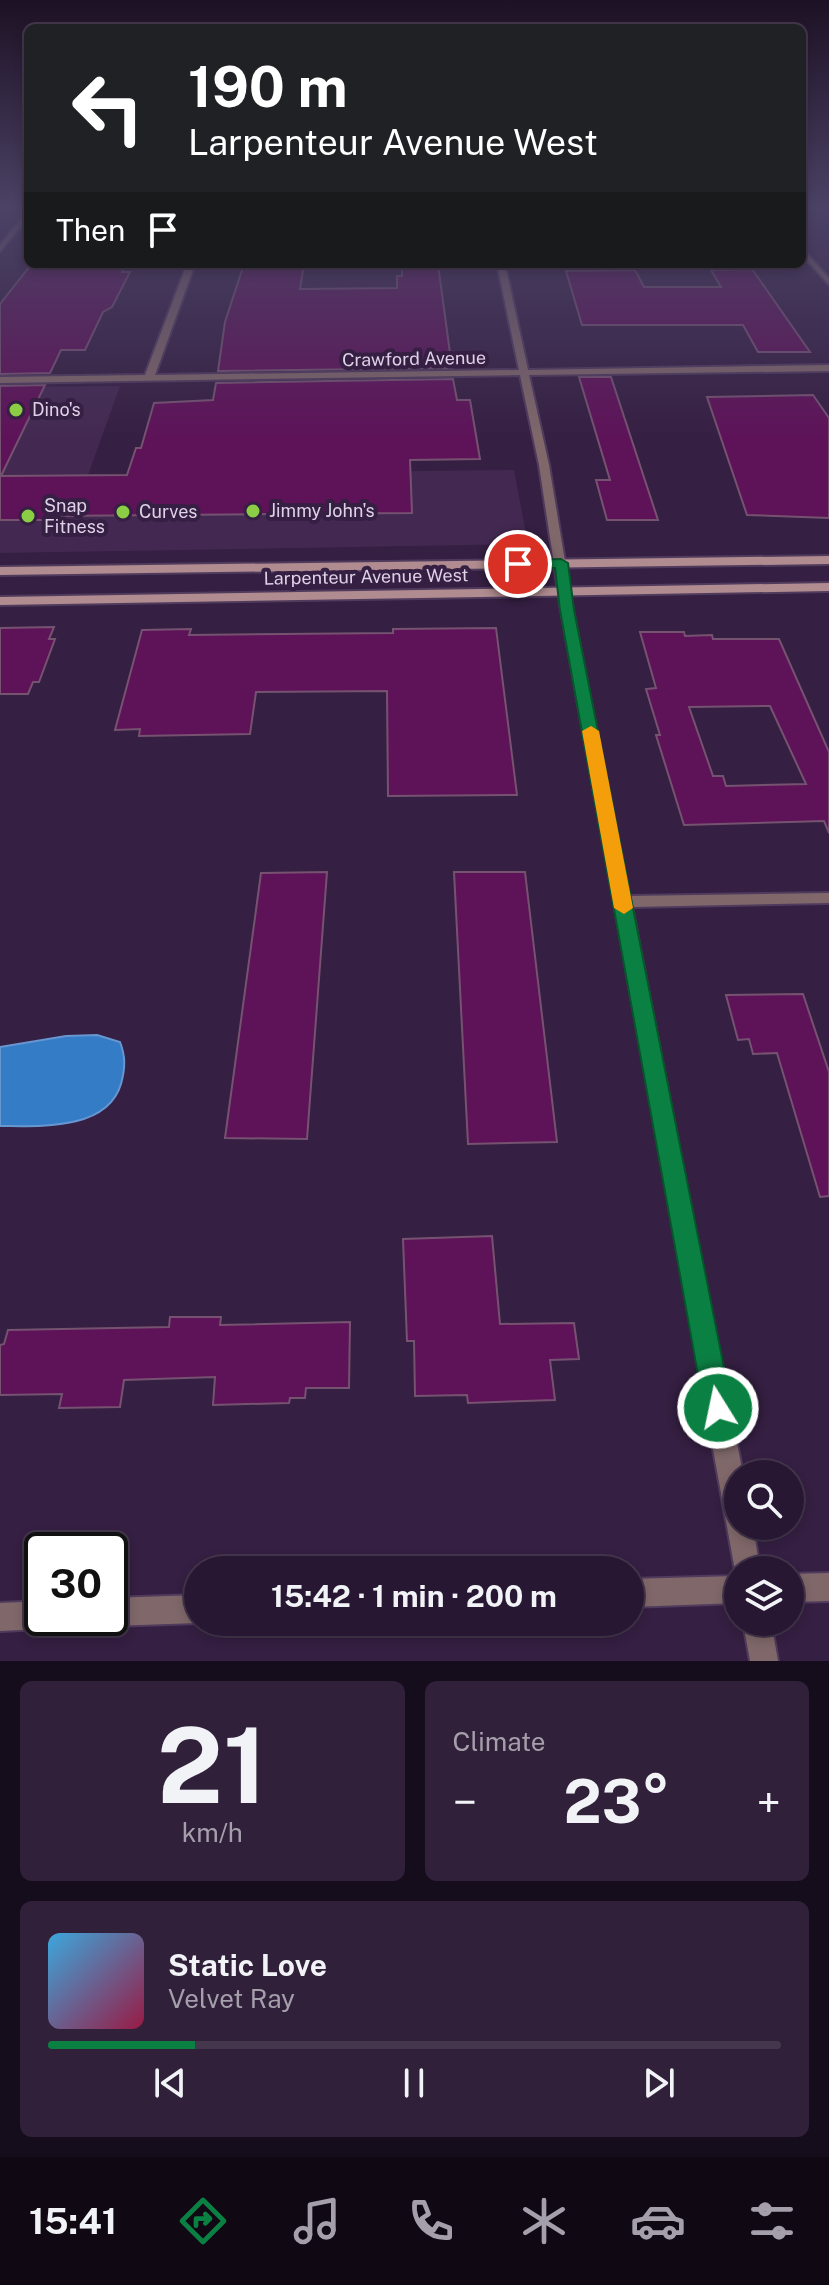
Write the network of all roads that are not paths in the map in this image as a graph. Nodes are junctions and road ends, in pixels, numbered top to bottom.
1 (183, 287) edge
2 (506, 287) edge
3 (829, 368) edge
4 (526, 373) junction
5 (149, 378) junction
6 (0, 380) edge
7 (829, 560) edge
8 (561, 563) junction
9 (0, 571) edge
10 (829, 587) edge
11 (566, 590) junction
12 (0, 601) edge
13 (829, 898) edge
14 (622, 902) junction
15 (727, 1460) edge
16 (829, 1587) edge
17 (804, 1588) edge
18 (724, 1590) edge
19 (644, 1592) edge
20 (184, 1609) edge
21 (128, 1611) edge
22 (24, 1616) edge
23 (0, 1617) edge
24 (760, 1636) edge
25 (764, 1661) edge

1 - 5 street
2 - 4 street
3 - 4 street, Crawford Avenue
4 - 5 street, Crawford Avenue
4 - 8 street
5 - 6 street, Crawford Avenue
7 - 8 main road, Larpenteur Avenue West
8 - 9 main road, Larpenteur Avenue West
8 - 11 street
10 - 11 main road, Larpenteur Avenue West
11 - 12 main road, Larpenteur Avenue West
11 - 14 street
13 - 14 street
14 - 15 street
16 - 17 street
18 - 19 street
20 - 21 street
22 - 23 street
24 - 25 street

